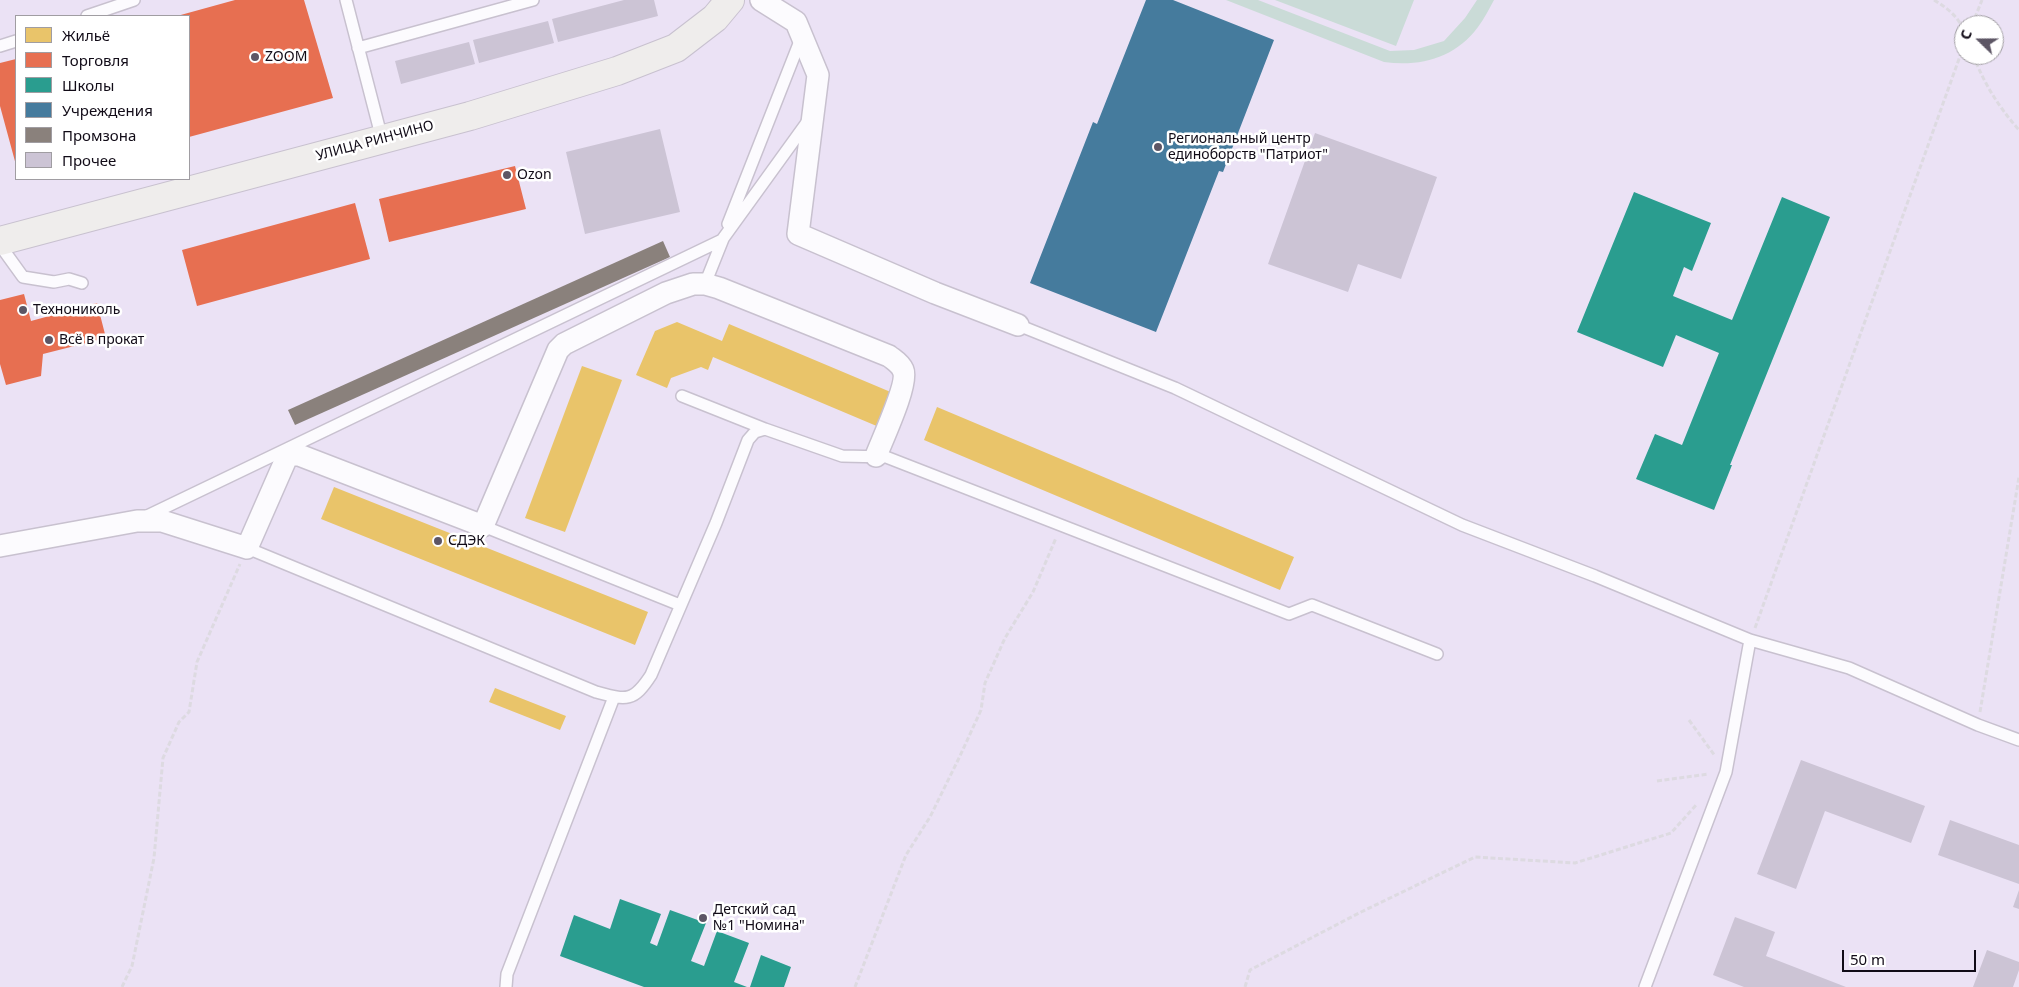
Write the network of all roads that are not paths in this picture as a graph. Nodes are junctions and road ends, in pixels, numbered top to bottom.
1 (134, 0) edge
2 (346, 0) edge
3 (532, 0) edge
4 (730, 0) edge
5 (761, 0) edge
6 (90, 15) edge
7 (802, 36) junction
8 (15, 41) edge
9 (0, 46) edge
10 (358, 48) junction
11 (814, 114) junction
12 (382, 139) junction
13 (722, 240) junction
14 (0, 241) edge
15 (0, 245) edge
16 (82, 283) dead end
17 (705, 284) junction
18 (1018, 325) joint
19 (682, 396) dead end
20 (766, 429) junction
21 (876, 456) junction
22 (137, 521) junction
23 (484, 526) junction
24 (0, 546) edge
25 (247, 548) junction
26 (680, 606) junction
27 (1750, 640) junction
28 (1436, 654) dead end
29 (614, 697) junction
30 (2019, 740) edge
31 (506, 987) edge
32 (1645, 987) edge

1 - 6 lane
2 - 10 lane
3 - 10 lane
4 - 12 street, УЛИЦА РИНЧИНО
5 - 7 street
7 - 11 street
7 - 13 lane
8 - 9 lane
10 - 12 lane
11 - 13 lane
11 - 18 street
12 - 14 street, УЛИЦА РИНЧИНО
13 - 17 lane
13 - 22 lane
15 - 16 lane
17 - 21 street
17 - 23 street
18 - 27 lane
19 - 20 lane
20 - 21 lane
20 - 26 lane
21 - 28 lane
22 - 24 street
22 - 25 street
23 - 25 street
23 - 26 lane
25 - 29 lane
26 - 29 lane
27 - 30 lane
27 - 32 lane
29 - 31 lane

